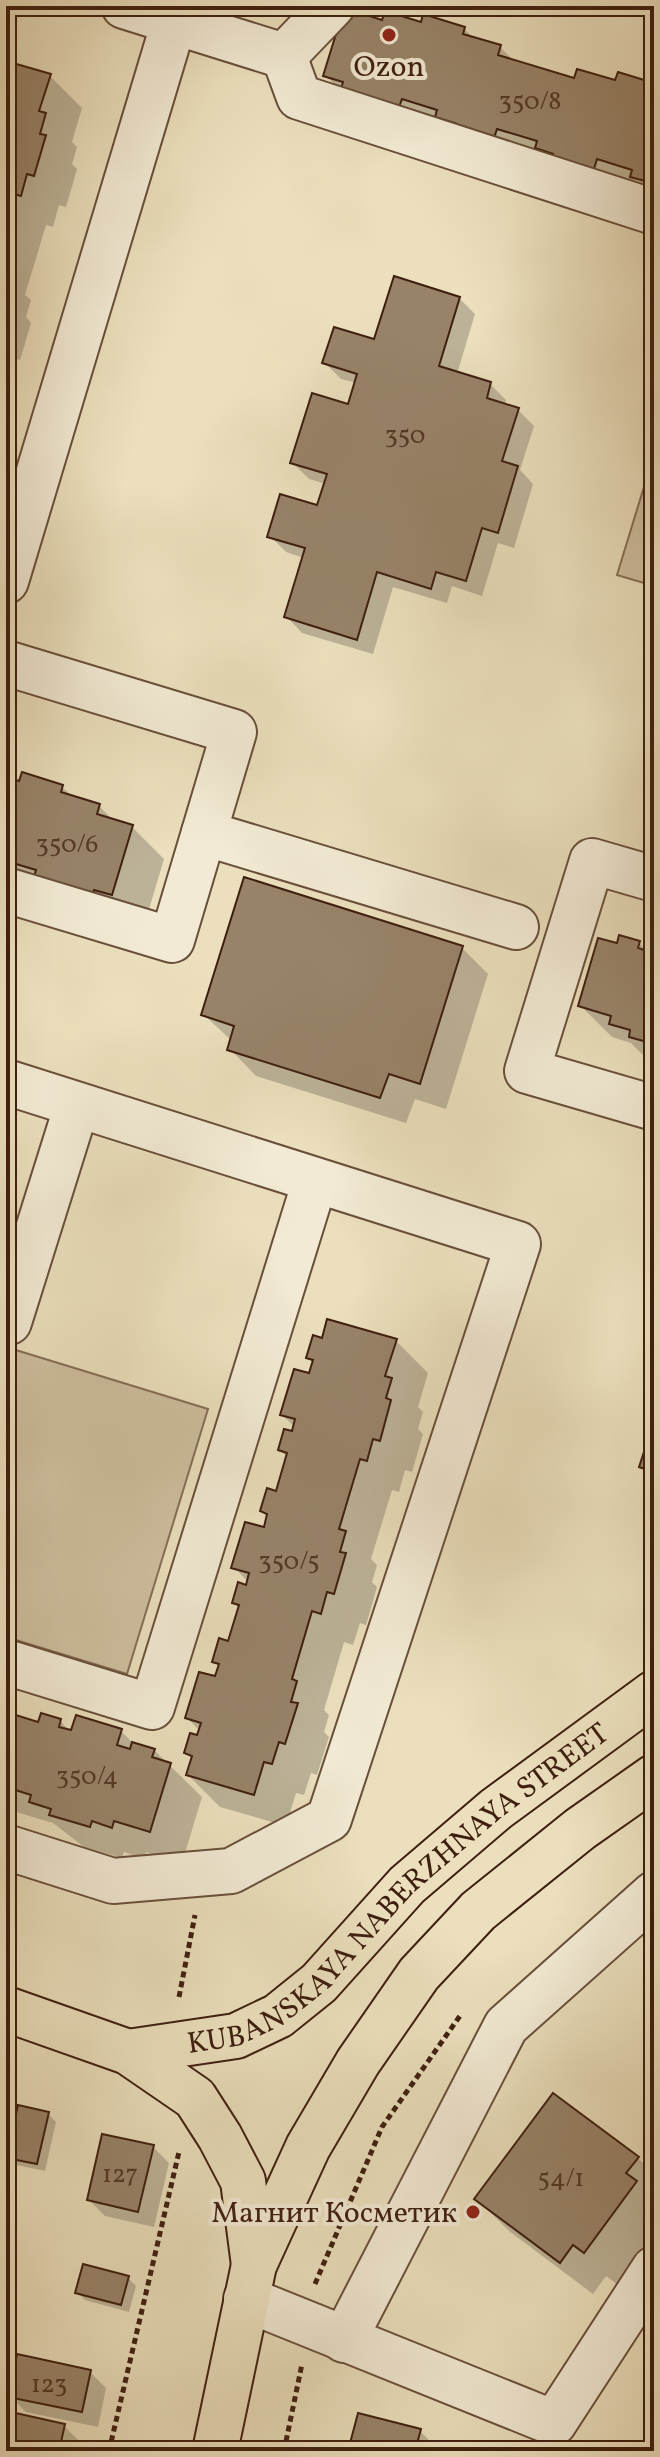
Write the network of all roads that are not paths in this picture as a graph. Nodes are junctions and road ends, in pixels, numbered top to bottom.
1 (124, 6) edge
2 (332, 6) edge
3 (174, 22) junction
4 (284, 56) junction
5 (654, 212) edge
6 (6, 581) edge
7 (6, 663) edge
8 (204, 833) junction
9 (654, 879) edge
10 (6, 890) edge
11 (516, 927) dead end
12 (6, 1082) edge
13 (77, 1105) junction
14 (654, 1108) edge
15 (315, 1181) junction
16 (6, 1321) edge
17 (6, 1662) edge
18 (654, 1693) edge
19 (654, 1777) edge
20 (6, 1847) edge
21 (654, 1894) edge
22 (6, 2009) edge
23 (128, 2052) junction
24 (654, 2269) edge
25 (250, 2282) junction
26 (327, 2333) junction
27 (564, 2437) edge
28 (215, 2451) edge

1 - 3 lane
2 - 4 lane
3 - 4 lane
3 - 6 lane
4 - 5 lane
7 - 8 lane
8 - 10 lane
8 - 11 lane
9 - 14 lane
12 - 13 lane
13 - 15 lane
13 - 16 lane
15 - 17 lane
15 - 20 lane
18 - 23 main road, KUBANSKAYA NABERZHNAYA STREET
19 - 25 main road
21 - 26 lane
22 - 23 main road
23 - 25 main road
24 - 27 lane
25 - 26 lane
25 - 28 main road
26 - 27 lane

